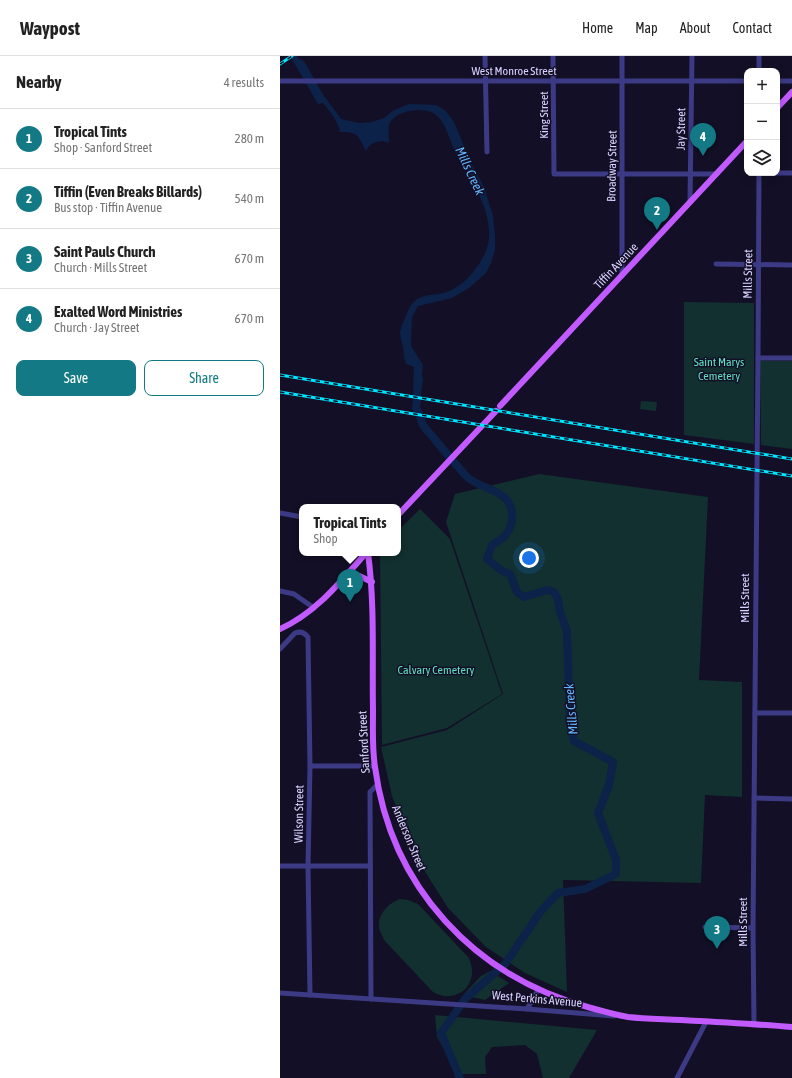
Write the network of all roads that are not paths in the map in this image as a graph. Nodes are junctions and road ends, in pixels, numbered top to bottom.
1 (485, 56) edge
2 (553, 56) edge
3 (622, 56) edge
4 (692, 56) edge
5 (759, 56) edge
6 (759, 68) edge
7 (280, 81) edge
8 (485, 81) junction
9 (554, 81) junction
10 (623, 81) junction
11 (692, 81) junction
12 (744, 81) edge
13 (780, 81) edge
14 (792, 81) edge
15 (792, 92) edge
16 (780, 105) edge
17 (744, 144) edge
18 (487, 152) dead end
19 (622, 173) junction
20 (690, 173) junction
21 (780, 173) edge
22 (792, 173) edge
23 (717, 174) junction
24 (759, 176) edge
25 (690, 202) junction
26 (716, 264) dead end
27 (758, 265) junction
28 (792, 265) edge
29 (622, 276) junction
30 (758, 358) junction
31 (792, 358) edge
32 (401, 512) edge
33 (280, 513) edge
34 (299, 516) edge
35 (364, 556) edge
36 (368, 556) edge
37 (346, 577) junction
38 (372, 582) junction
39 (280, 590) edge
40 (314, 608) junction
41 (280, 628) edge
42 (280, 649) edge
43 (755, 713) junction
44 (792, 713) edge
45 (310, 766) junction
46 (375, 766) junction
47 (378, 784) junction
48 (754, 798) junction
49 (792, 799) edge
50 (280, 866) edge
51 (308, 866) junction
52 (370, 866) junction
53 (705, 927) dead end
54 (752, 928) junction
55 (538, 990) junction
56 (280, 994) edge
57 (310, 995) junction
58 (370, 999) junction
59 (527, 1008) junction
60 (627, 1017) junction
61 (706, 1022) junction
62 (754, 1024) junction
63 (792, 1027) edge
64 (677, 1078) edge

1 - 8 street
2 - 9 street, King Street
3 - 10 street, Broadway Street
4 - 11 street, Jay Street
5 - 6 street
7 - 8 street, West Monroe Street
8 - 9 street, West Monroe Street
8 - 18 street
9 - 10 street, West Monroe Street
9 - 19 street, King Street
10 - 11 street, West Monroe Street
10 - 19 street, Broadway Street
11 - 12 street, West Monroe Street
11 - 20 street, Jay Street
13 - 14 street
15 - 16 main road
17 - 23 main road, Tiffin Avenue
19 - 20 street
19 - 29 street, Broadway Street
20 - 23 street
20 - 25 street, Jay Street
21 - 22 street
23 - 25 main road, Tiffin Avenue
24 - 27 street, Mills Street
25 - 29 main road, Tiffin Avenue
26 - 27 street
27 - 28 street
27 - 30 street, Mills Street
29 - 32 main road, Tiffin Avenue
30 - 31 street
30 - 43 street, Mills Street
33 - 34 street
35 - 37 main road
36 - 38 main road, Sanford Street
37 - 38 main road
37 - 40 main road
38 - 46 main road, Sanford Street
39 - 40 street
40 - 41 main road
42 - 45 street, Wilson Street
43 - 44 street
43 - 48 street, Mills Street
45 - 46 street
45 - 51 street, Wilson Street
46 - 47 main road, Sanford Street
47 - 52 street, Sanford Street
47 - 55 main road, Anderson Street
48 - 49 street
48 - 54 street, Mills Street
50 - 51 street
51 - 52 street
51 - 57 street, Wilson Street
52 - 58 street, Sanford Street
53 - 54 street
54 - 62 street, Mills Street
55 - 59 street
55 - 60 main road, Anderson Street
56 - 57 street, West Perkins Avenue
57 - 58 street, West Perkins Avenue
58 - 59 street, West Perkins Avenue
59 - 60 street, West Perkins Avenue
60 - 61 main road, West Perkins Avenue
61 - 62 main road, West Perkins Avenue
61 - 64 street
62 - 63 main road, West Perkins Avenue

